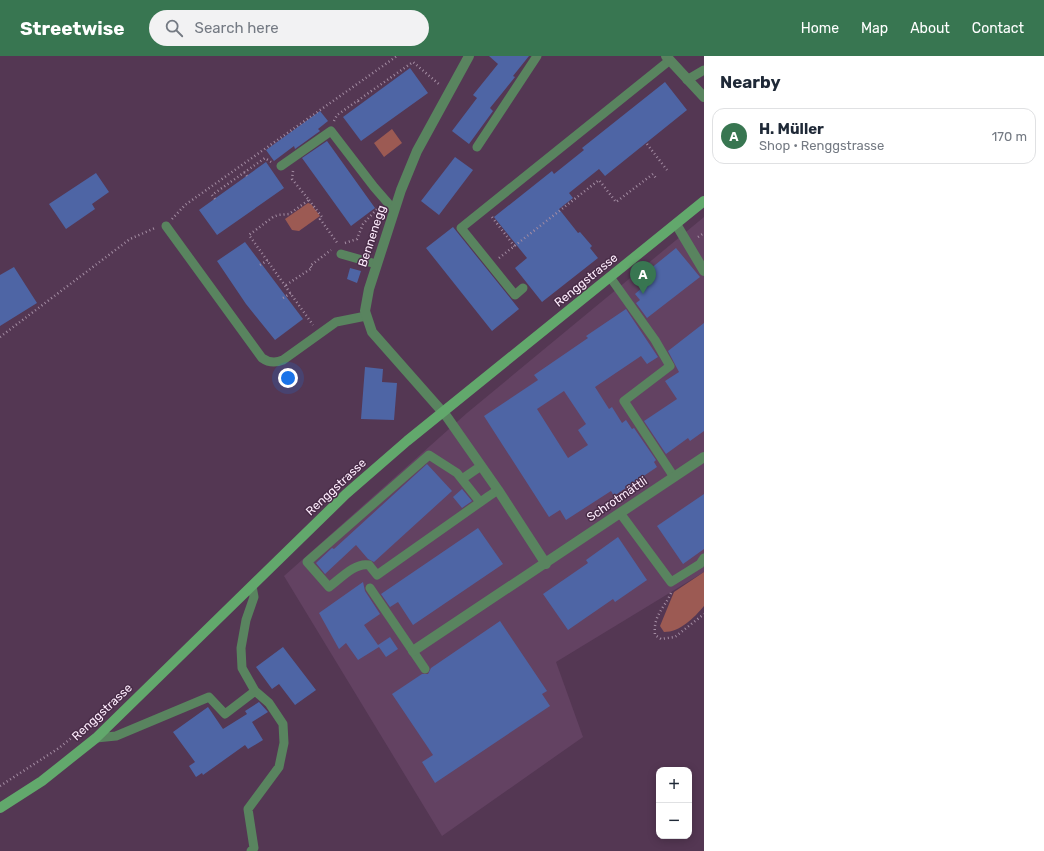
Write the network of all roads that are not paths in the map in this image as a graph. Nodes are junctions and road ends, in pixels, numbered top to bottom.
1 (469, 56) edge
2 (537, 56) edge
3 (668, 58) edge
4 (704, 70) edge
5 (687, 80) junction
6 (704, 97) edge
7 (477, 147) dead end
8 (281, 166) road end
9 (704, 200) edge
10 (394, 210) junction
11 (676, 224) junction
12 (166, 226) road end
13 (341, 254) dead end
14 (376, 264) junction
15 (704, 271) edge
16 (610, 277) junction
17 (523, 288) dead end
18 (366, 316) junction
19 (443, 412) junction
20 (704, 457) edge
21 (481, 466) junction
22 (674, 477) junction
23 (462, 479) junction
24 (498, 490) junction
25 (480, 502) junction
26 (620, 513) junction
27 (704, 558) edge
28 (546, 564) junction
29 (252, 586) junction
30 (370, 588) dead end
31 (413, 651) junction
32 (425, 669) dead end
33 (255, 691) junction
34 (96, 738) junction
35 (0, 808) edge
36 (251, 851) edge

1 - 10 street, Bennenegg
2 - 7 lane
3 - 5 street
3 - 17 lane
4 - 5 lane
5 - 6 street
8 - 10 lane
9 - 11 main road, Renggstrasse
10 - 14 street, Bennenegg
11 - 15 street
11 - 16 main road, Renggstrasse
12 - 18 lane
13 - 14 lane
14 - 18 street, Bennenegg
16 - 19 main road, Renggstrasse
16 - 22 lane
18 - 19 street, Bennenegg
19 - 21 street
19 - 29 main road, Renggstrasse
20 - 22 street, Schrotmättli
21 - 23 lane
21 - 24 street
22 - 26 street, Schrotmättli
23 - 25 lane
23 - 25 lane
24 - 25 lane
24 - 28 street
26 - 27 lane
26 - 28 street, Schrotmättli
28 - 31 street, Schrotmättli
29 - 33 lane
29 - 34 main road, Renggstrasse
30 - 31 lane
31 - 32 lane
33 - 34 lane
33 - 36 lane
34 - 35 main road, Renggstrasse

